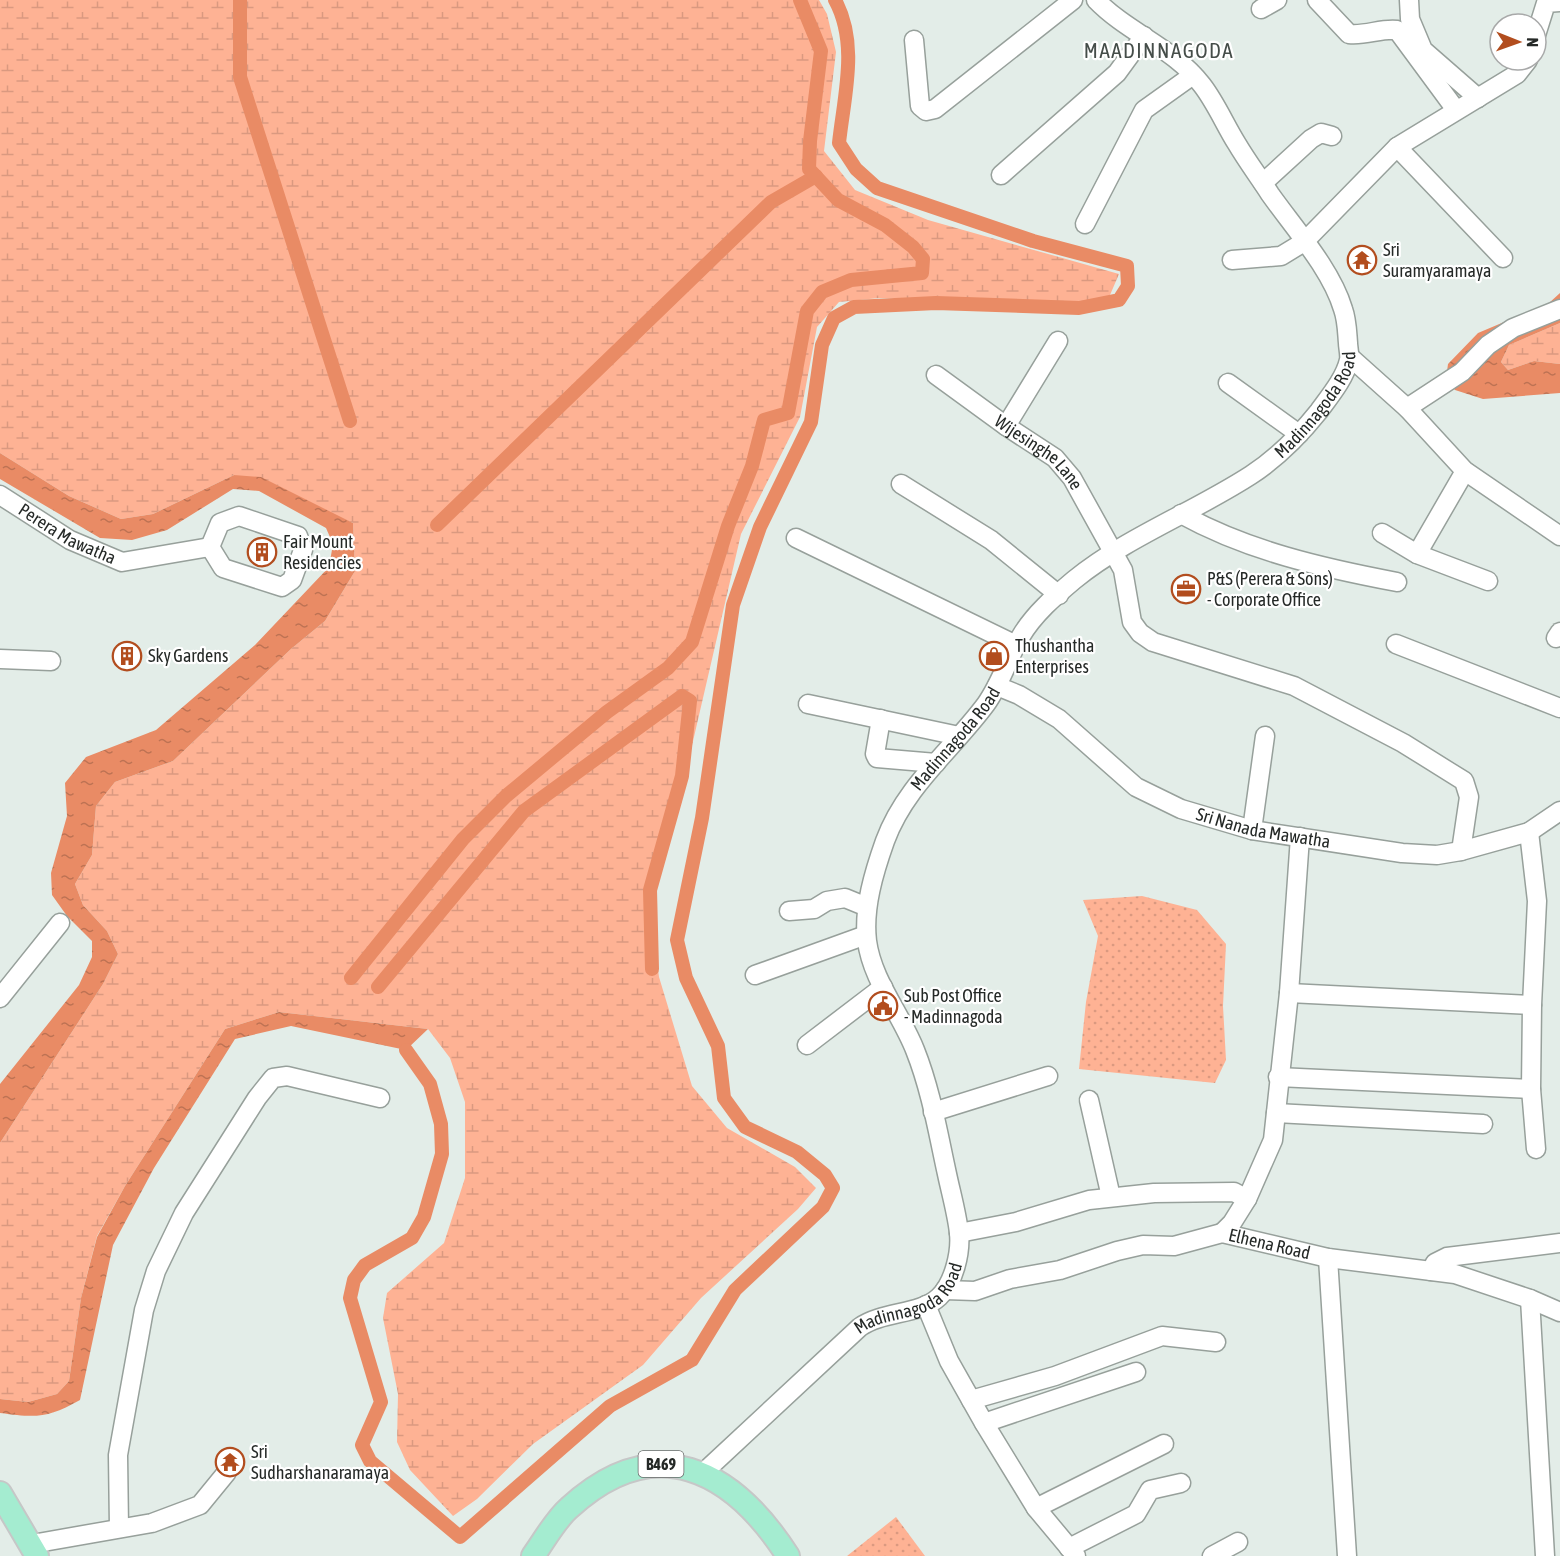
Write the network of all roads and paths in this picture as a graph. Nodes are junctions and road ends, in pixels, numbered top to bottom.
1 (1073, 0) edge
2 (1096, 0) edge
3 (1317, 0) edge
4 (1409, 0) edge
5 (1144, 36) junction
6 (914, 40) dead end
7 (1519, 72) edge
8 (1193, 75) junction
9 (1478, 98) junction
10 (1456, 110) junction
11 (1332, 136) dead end
12 (1397, 147) junction
13 (1001, 176) dead end
14 (1263, 183) junction
15 (1084, 224) dead end
16 (1304, 242) junction
17 (1503, 258) dead end
18 (1232, 261) dead end
19 (1560, 309) edge
20 (1058, 341) dead end
21 (1350, 357) junction
22 (936, 375) dead end
23 (1228, 383) dead end
24 (1407, 408) junction
25 (1006, 426) junction
26 (1299, 434) junction
27 (1465, 471) junction
28 (901, 484) dead end
29 (0, 495) edge
30 (1181, 514) junction
31 (1382, 533) dead end
32 (1560, 536) edge
33 (796, 538) dead end
34 (210, 547) junction
35 (1113, 553) junction
36 (1417, 554) junction
37 (1488, 580) dead end
38 (1397, 582) dead end
39 (1059, 595) junction
40 (1396, 644) dead end
41 (1016, 645) junction
42 (0, 659) edge
43 (51, 661) dead end
44 (997, 686) junction
45 (808, 704) dead end
46 (1560, 708) edge
47 (881, 719) junction
48 (959, 736) junction
49 (1264, 736) dead end
50 (936, 763) junction
51 (1559, 813) edge
52 (1252, 830) junction
53 (1529, 832) junction
54 (1300, 837) junction
55 (1461, 851) junction
56 (867, 907) junction
57 (789, 911) dead end
58 (60, 923) dead end
59 (866, 935) junction
60 (755, 975) dead end
61 (883, 987) junction
62 (1289, 993) junction
63 (0, 998) edge
64 (1532, 1005) junction
65 (807, 1045) dead end
66 (1048, 1076) dead end
67 (1278, 1077) junction
68 (1531, 1089) junction
69 (380, 1098) dead end
70 (1089, 1100) dead end
71 (933, 1112) junction
72 (1276, 1113) junction
73 (1483, 1124) dead end
74 (1536, 1149) dead end
75 (1111, 1197) junction
76 (1247, 1199) junction
77 (959, 1233) junction
78 (1222, 1233) junction
79 (1560, 1243) edge
80 (1328, 1258) junction
81 (1431, 1271) junction
82 (945, 1290) junction
83 (1530, 1299) junction
84 (926, 1305) junction
85 (1560, 1312) edge
86 (1216, 1342) dead end
87 (1136, 1372) dead end
88 (971, 1400) junction
89 (984, 1423) junction
90 (1164, 1444) dead end
91 (227, 1472) dead end
92 (703, 1473) junction
93 (1182, 1483) dead end
94 (0, 1493) edge
95 (1036, 1508) junction
96 (118, 1528) junction
97 (1238, 1542) dead end
98 (34, 1550) edge
99 (1072, 1552) edge
100 (533, 1556) edge
101 (788, 1556) edge
102 (1212, 1556) edge
103 (1347, 1556) edge
104 (1545, 1556) edge

1 - 6 street
2 - 5 street, Madinnagoda Road
3 - 10 street
4 - 9 street
5 - 8 street, Madinnagoda Road
5 - 13 street
7 - 9 street
8 - 14 street, Madinnagoda Road
8 - 15 street
9 - 10 street
10 - 12 street
11 - 14 street
12 - 16 street
12 - 17 street
14 - 16 street, Madinnagoda Road
16 - 18 street
16 - 21 street, Madinnagoda Road
19 - 24 street
20 - 25 street
21 - 24 street
21 - 26 street, Madinnagoda Road
22 - 25 street, Wijesinghe Lane
23 - 26 street
24 - 27 street
25 - 35 street, Wijesinghe Lane
26 - 30 street, Madinnagoda Road
27 - 32 street
27 - 36 street
28 - 39 street
29 - 34 street, Perera Mawatha
30 - 35 street, Madinnagoda Road
30 - 38 street
31 - 36 street
33 - 41 street
34 - 34 street
35 - 39 street, Madinnagoda Road
35 - 55 street, Wijesinghe Lane
36 - 37 street
39 - 41 street, Madinnagoda Road
40 - 46 street
41 - 44 street, Madinnagoda Road
42 - 43 street
44 - 48 street, Madinnagoda Road
44 - 52 street, Sri Nanada Mawatha
45 - 47 street
47 - 48 street
47 - 50 street
48 - 50 street, Madinnagoda Road
49 - 52 street
50 - 56 street, Madinnagoda Road
51 - 53 street, Sri Nanada Mawatha
52 - 54 street, Sri Nanada Mawatha
53 - 55 street, Sri Nanada Mawatha
53 - 64 street
54 - 55 street, Sri Nanada Mawatha
54 - 62 street
56 - 57 street
56 - 59 street, Madinnagoda Road
58 - 63 street
59 - 60 street
59 - 61 street, Madinnagoda Road
61 - 65 street
61 - 71 street, Madinnagoda Road
62 - 64 street
62 - 67 street
64 - 68 street
66 - 71 street
67 - 68 street
67 - 72 street
68 - 74 street
69 - 96 street
70 - 75 street
71 - 77 street, Madinnagoda Road
72 - 73 street
72 - 76 street
75 - 76 street
75 - 77 street
76 - 78 street
77 - 82 street, Madinnagoda Road
78 - 80 street, Elhena Road
78 - 82 street, Elhena Road
79 - 81 street
80 - 81 street, Elhena Road
80 - 103 street
81 - 83 street, Elhena Road
82 - 84 street, Madinnagoda Road
83 - 85 street, Elhena Road
83 - 104 street
84 - 88 street
84 - 92 street, Madinnagoda Road
86 - 88 street
87 - 89 street
88 - 89 street
89 - 95 street
90 - 95 street
91 - 96 street
92 - 100 main road, B469
92 - 101 main road, B469
93 - 99 street
94 - 98 main road
95 - 99 street
96 - 98 street
97 - 102 street

